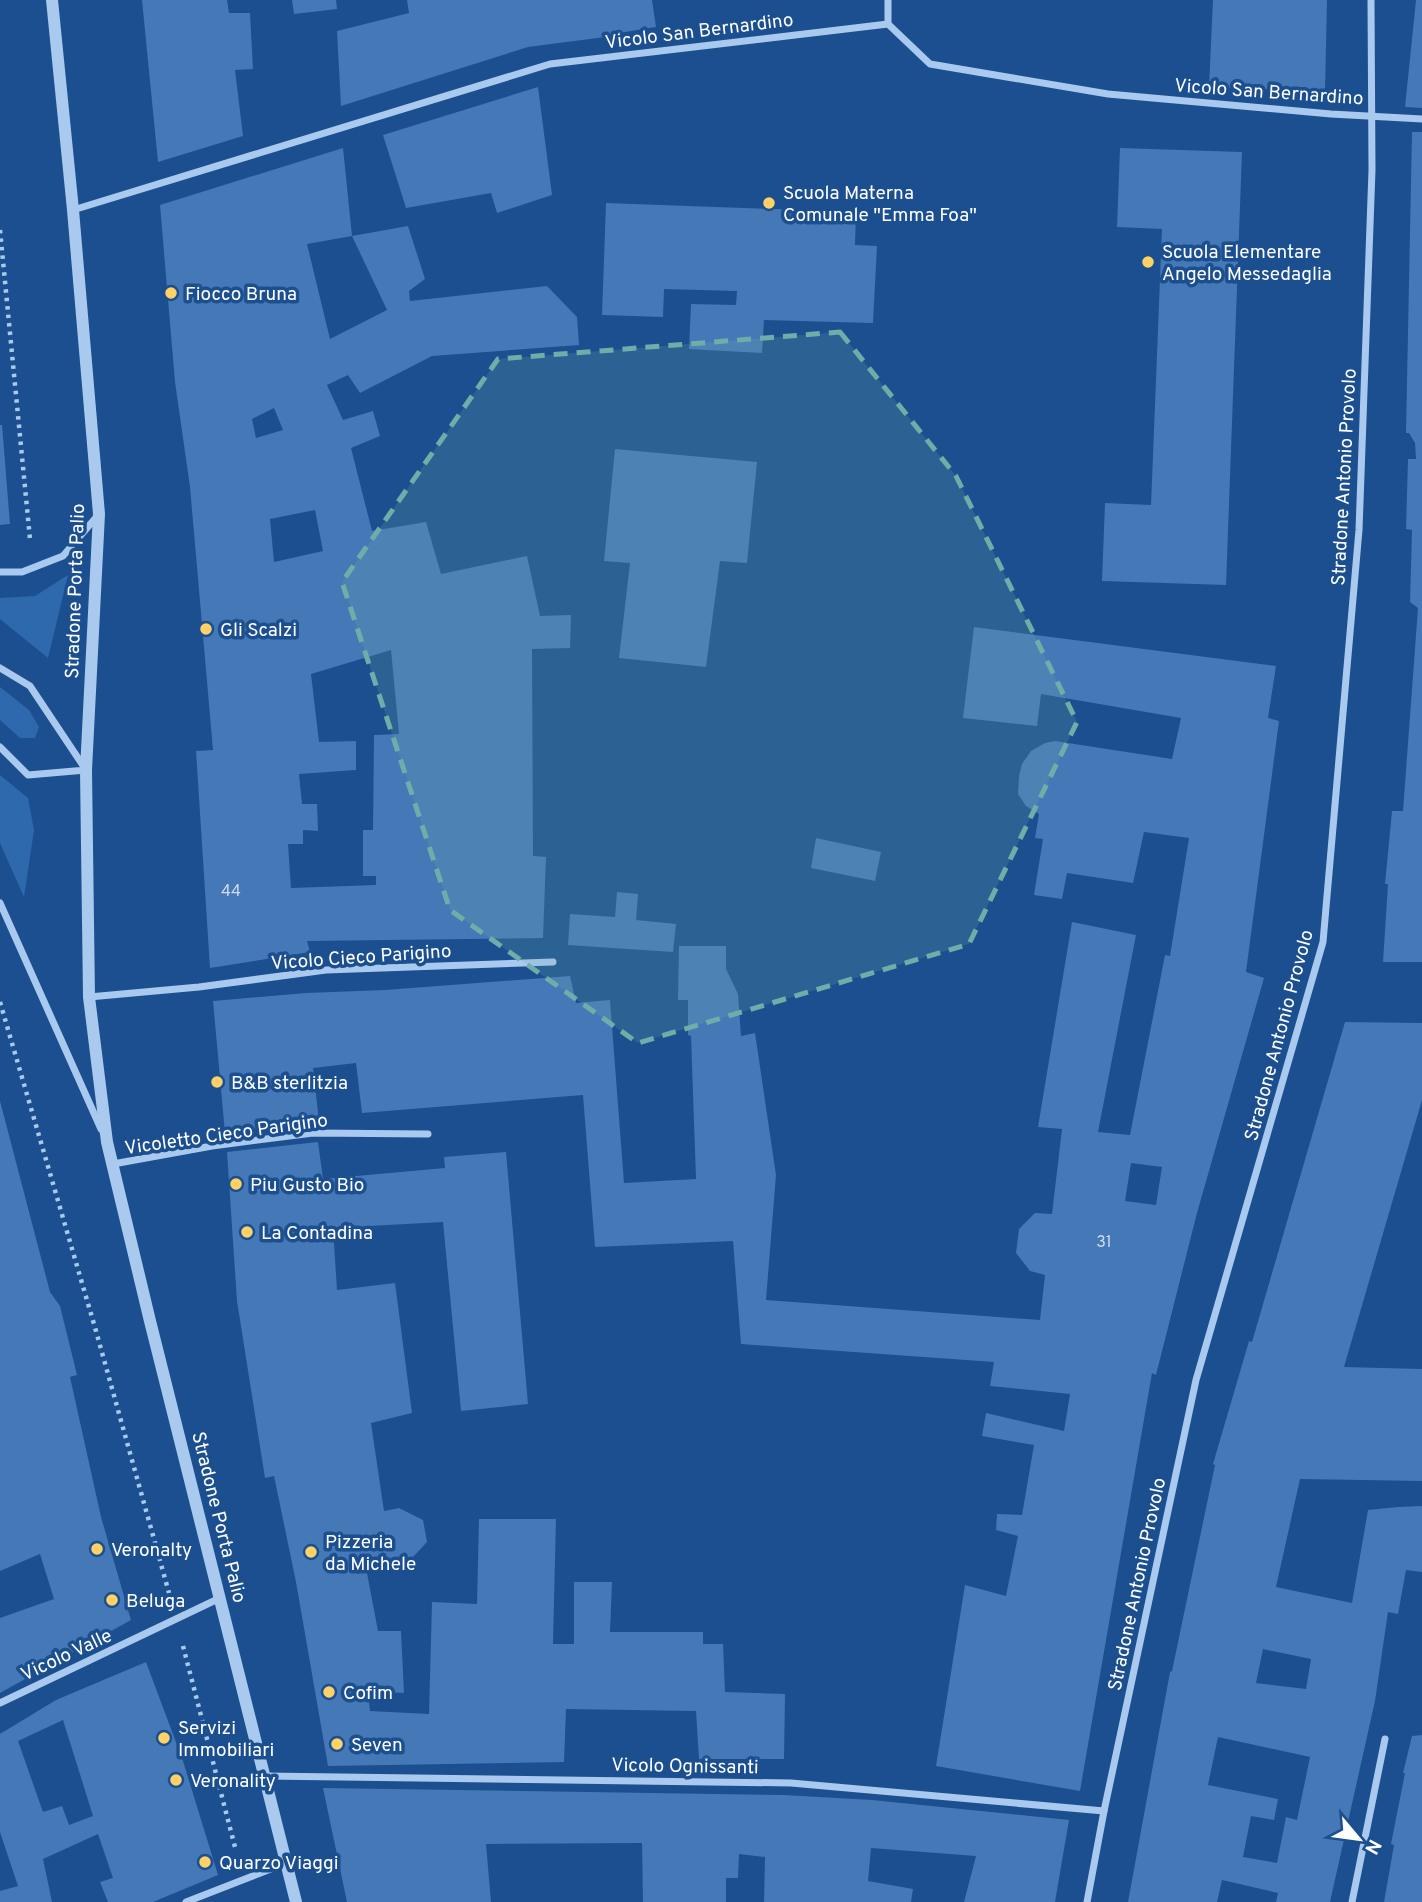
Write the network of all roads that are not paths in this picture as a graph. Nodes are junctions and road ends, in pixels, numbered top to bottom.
1 (52, 0) edge
2 (888, 0) edge
3 (1371, 0) edge
4 (888, 24) junction
5 (1373, 115) junction
6 (1422, 119) edge
7 (73, 210) junction
8 (99, 514) junction
9 (0, 572) edge
10 (0, 668) edge
11 (0, 747) edge
12 (86, 769) junction
13 (0, 903) edge
14 (553, 962) dead end
15 (89, 997) junction
16 (428, 1134) dead end
17 (107, 1142) junction
18 (113, 1164) junction
19 (221, 1598) junction
20 (0, 1703) edge
21 (1385, 1739) dead end
22 (264, 1776) junction
23 (1104, 1811) junction
24 (286, 1863) junction
25 (186, 1902) edge
26 (296, 1902) edge
27 (1087, 1902) edge
28 (1352, 1902) edge

1 - 7 street, Stradone Porta Palio
2 - 4 street
3 - 5 street, Stradone Antonio Provolo
4 - 5 street, Vicolo San Bernardino
4 - 7 street, Vicolo San Bernardino
5 - 6 street, Vicolo San Bernardino
5 - 23 street, Stradone Antonio Provolo
7 - 8 street, Stradone Porta Palio
8 - 9 street
8 - 12 street, Stradone Porta Palio
10 - 12 street
11 - 12 street
12 - 15 street, Stradone Porta Palio
13 - 17 street, Stradone Porta Palio
14 - 15 street, Vicolo Cieco Parigino
15 - 17 street, Stradone Porta Palio
16 - 18 street, Vicoletto Cieco Parigino
17 - 18 street, Stradone Porta Palio
18 - 19 street, Stradone Porta Palio
19 - 20 street, Vicolo Valle
19 - 22 street, Stradone Porta Palio
21 - 28 street
22 - 23 street, Vicolo Ognissanti
22 - 24 street, Stradone Porta Palio
23 - 27 street, Stradone Antonio Provolo
24 - 25 street
24 - 26 street, Stradone Porta Palio

